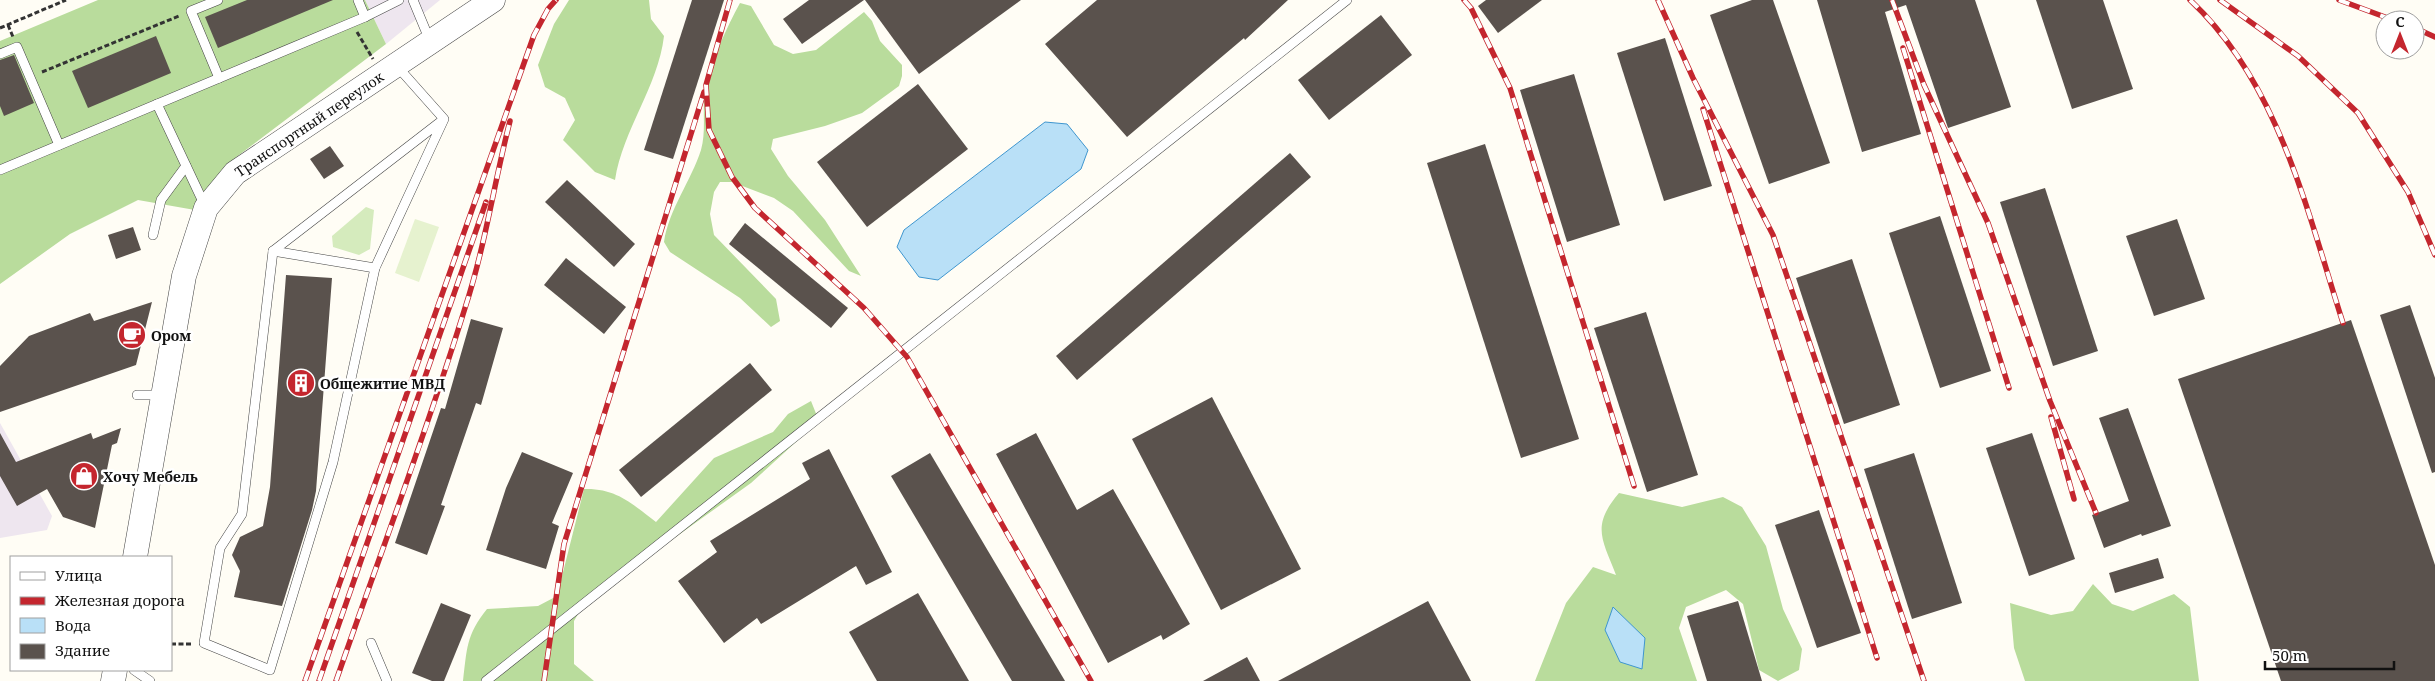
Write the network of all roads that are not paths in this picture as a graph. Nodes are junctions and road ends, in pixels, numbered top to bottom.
1 (218, 0) edge
2 (358, 0) edge
3 (399, 0) edge
4 (413, 0) edge
5 (494, 0) edge
6 (1347, 0) edge
7 (365, 17) junction
8 (430, 41) junction
9 (0, 54) edge
10 (396, 65) junction
11 (219, 78) junction
12 (157, 104) junction
13 (444, 119) junction
14 (59, 145) junction
15 (186, 166) junction
16 (0, 170) edge
17 (206, 208) junction
18 (153, 235) dead end
19 (273, 251) junction
20 (375, 268) junction
21 (137, 395) dead end
22 (164, 395) junction
23 (135, 556) edge
24 (370, 642) dead end
25 (135, 671) edge
26 (150, 681) edge
27 (387, 681) edge
28 (486, 681) edge

1 - 11 lane
2 - 7 lane
3 - 7 lane
4 - 8 lane
5 - 8 street, Транспортный переулок
6 - 28 lane
7 - 11 lane
8 - 10 street, Транспортный переулок
9 - 14 lane
10 - 13 lane
10 - 17 street, Транспортный переулок
11 - 12 lane
12 - 14 lane
12 - 15 lane
13 - 19 lane
13 - 20 lane
14 - 16 lane
15 - 17 lane
15 - 18 lane
17 - 22 street, Транспортный переулок
19 - 20 lane
19 - 20 lane
21 - 22 lane
22 - 23 street, Транспортный переулок
24 - 27 lane
25 - 26 lane

